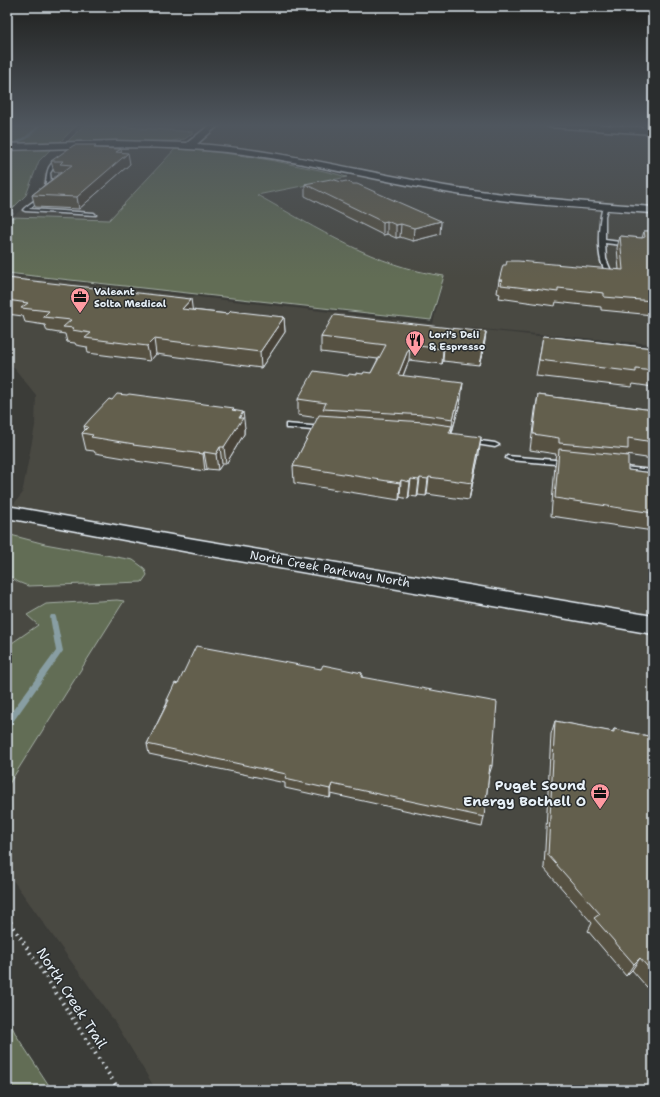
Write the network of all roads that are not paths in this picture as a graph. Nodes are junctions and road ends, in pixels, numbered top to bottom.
1 (48, 175) edge
2 (368, 175) edge
3 (606, 206) junction
4 (653, 210) edge
5 (94, 214) dead end
6 (603, 241) junction
7 (636, 243) edge
8 (608, 271) edge
9 (289, 426) dead end
10 (328, 430) edge
11 (459, 440) edge
12 (495, 445) dead end
13 (510, 458) dead end
14 (573, 464) edge
15 (612, 468) edge
16 (653, 472) edge
17 (7, 512) edge
18 (653, 625) edge

1 - 5 lane
2 - 3 street
3 - 4 street
3 - 6 lane
6 - 7 lane
6 - 8 lane
9 - 10 lane
11 - 12 lane
13 - 14 lane
15 - 16 lane
17 - 18 street, North Creek Parkway North

